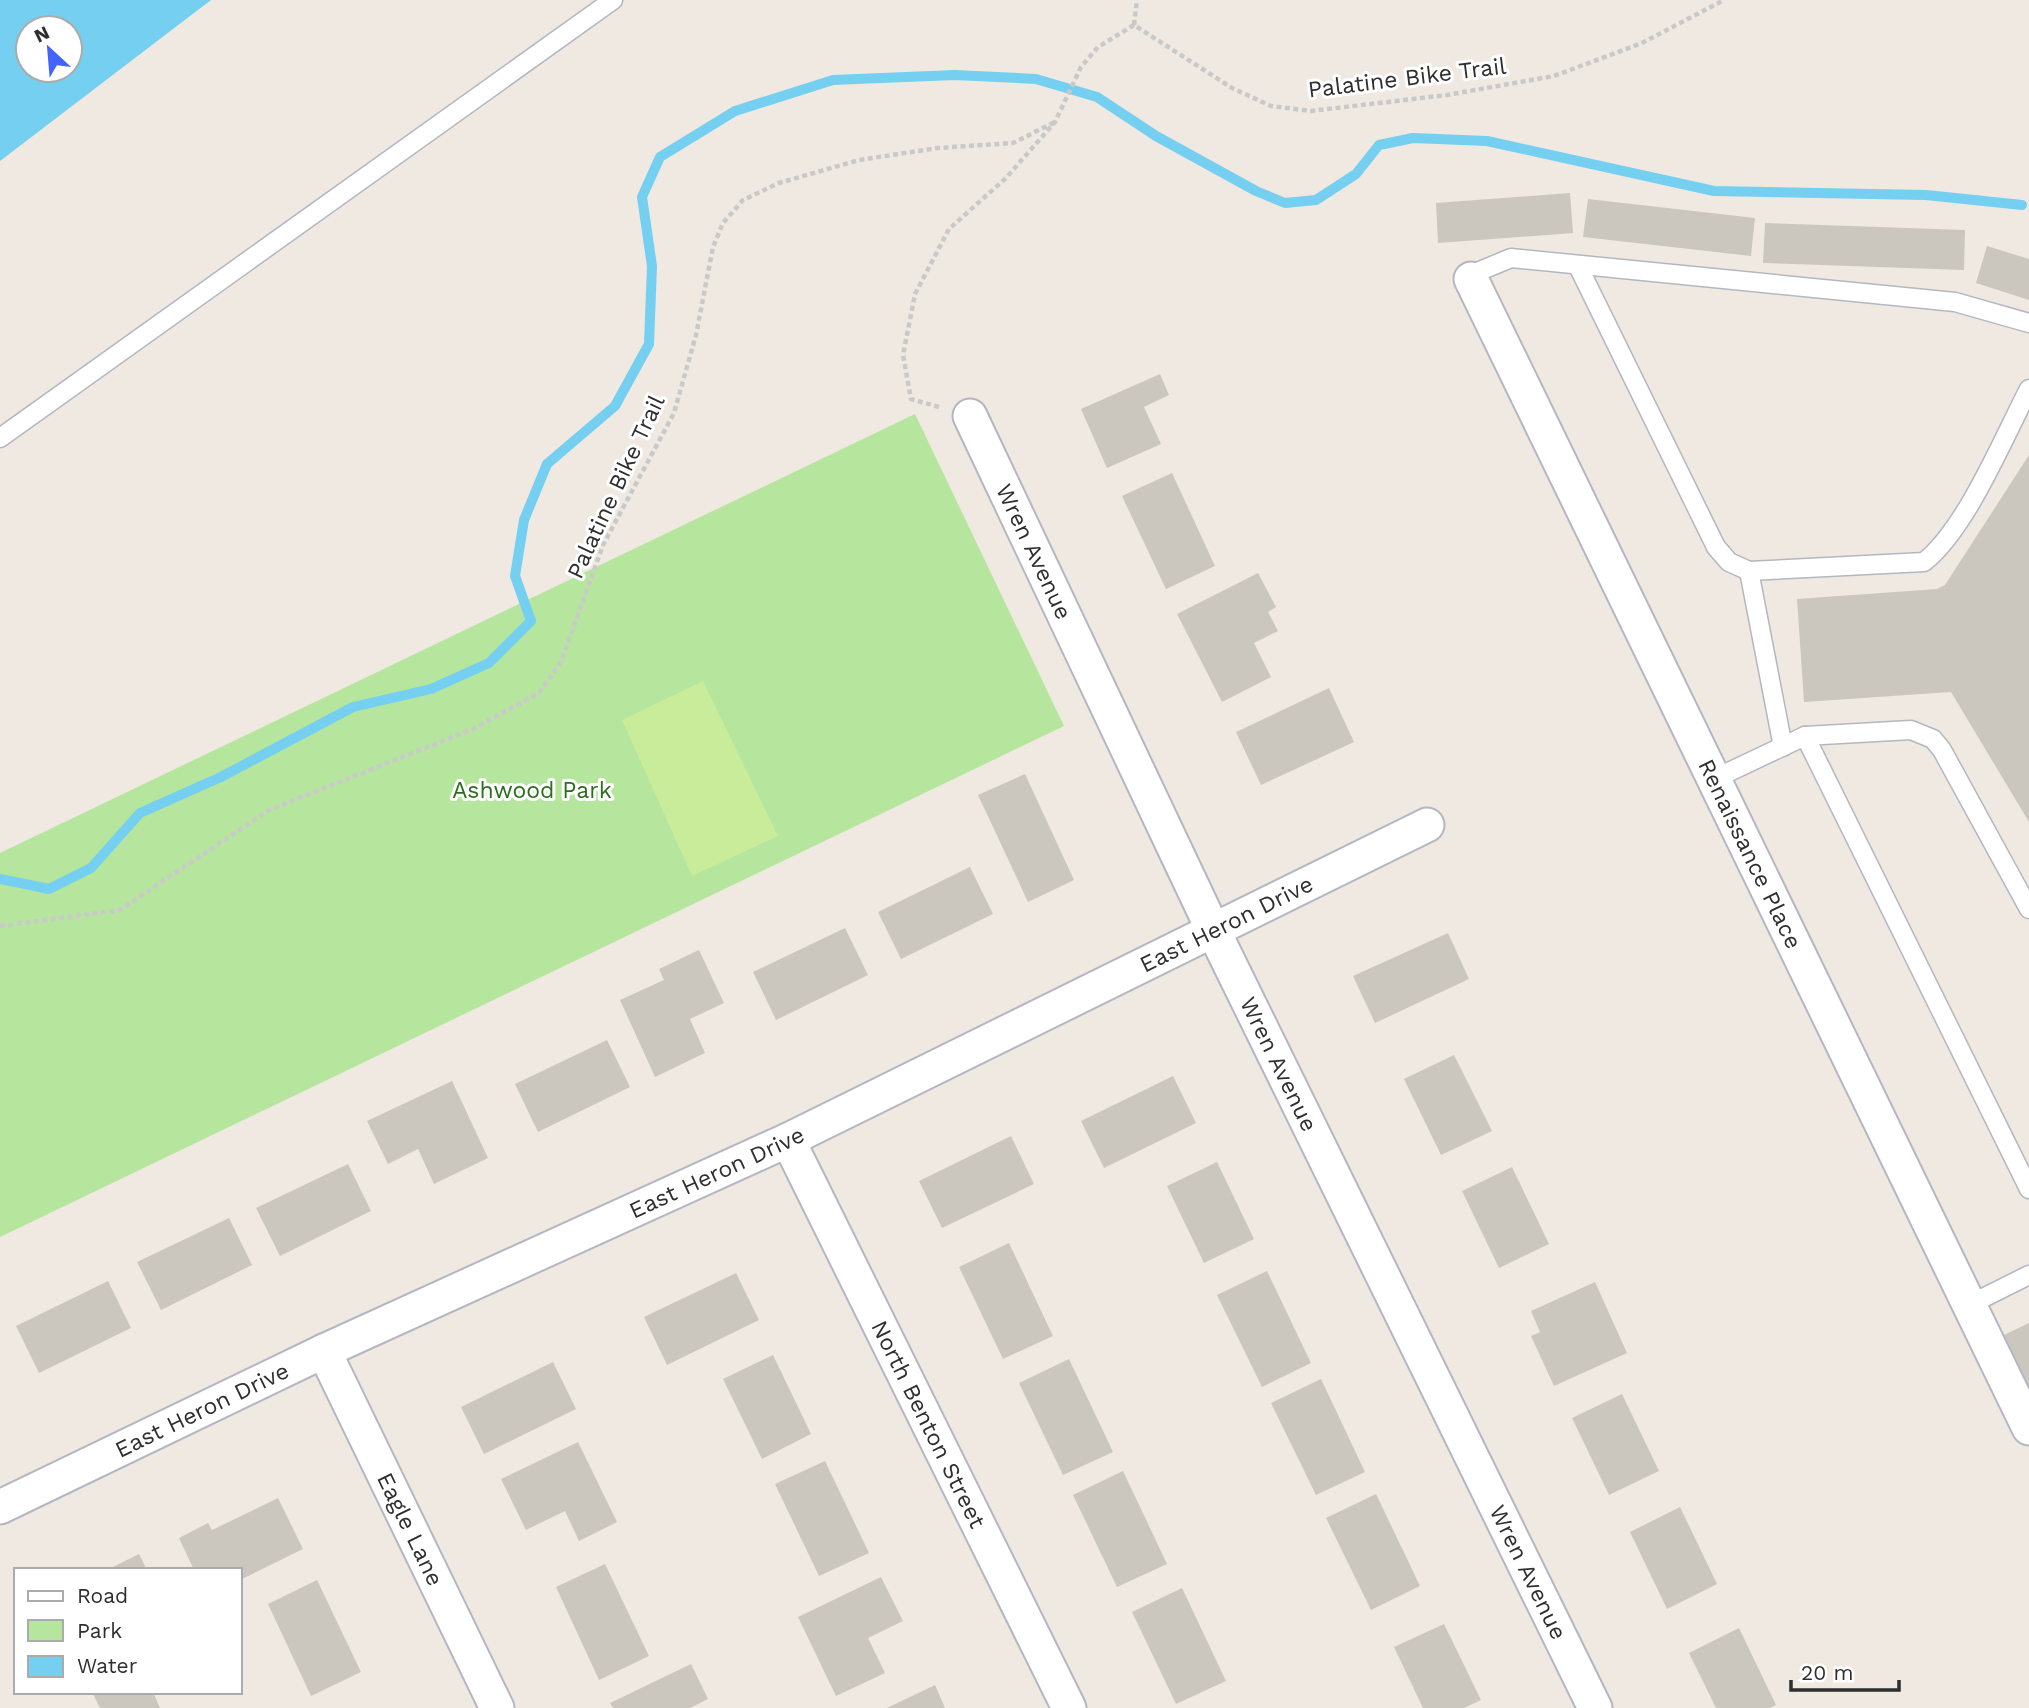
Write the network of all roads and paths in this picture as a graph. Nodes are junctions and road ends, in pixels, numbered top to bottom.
1 (613, 0) edge
2 (1137, 0) edge
3 (1724, 0) edge
4 (1134, 25) junction
5 (1055, 122) junction
6 (1578, 267) junction
7 (1471, 279) joint
8 (2029, 323) edge
9 (2029, 389) edge
10 (970, 416) joint
11 (0, 438) edge
12 (1749, 570) junction
13 (1805, 736) junction
14 (1783, 747) junction
15 (1714, 779) junction
16 (1427, 825) dead end
17 (2029, 909) edge
18 (0, 926) edge
19 (1213, 930) junction
20 (788, 1140) junction
21 (2029, 1189) edge
22 (2029, 1275) edge
23 (1969, 1305) junction
24 (324, 1351) junction
25 (2029, 1428) edge
26 (0, 1507) edge
27 (498, 1708) edge
28 (1069, 1708) edge
29 (1595, 1708) edge

1 - 11 lane
2 - 4 path
3 - 4 path, Palatine Bike Trail
4 - 5 path
5 - 10 path
5 - 18 path, Palatine Bike Trail
6 - 7 lane
6 - 8 lane
6 - 12 lane
7 - 15 street, Renaissance Place
9 - 12 lane
10 - 19 street, Wren Avenue
12 - 14 lane
13 - 14 lane
13 - 17 lane
13 - 21 lane
14 - 15 lane
15 - 23 street, Renaissance Place
16 - 19 street, East Heron Drive
19 - 20 street, East Heron Drive
19 - 29 street, Wren Avenue
20 - 24 street, East Heron Drive
20 - 28 street, North Benton Street
22 - 23 lane
23 - 25 street, Renaissance Place
24 - 26 street, East Heron Drive
24 - 27 street, Eagle Lane

